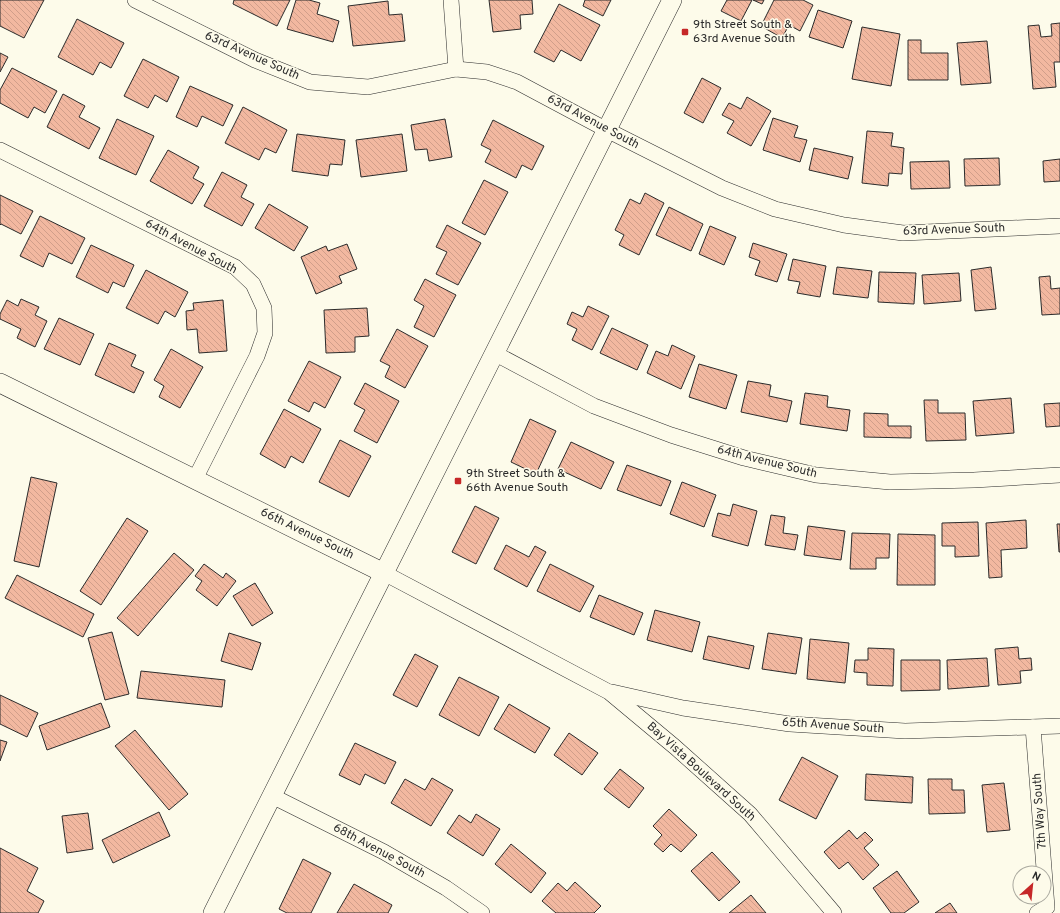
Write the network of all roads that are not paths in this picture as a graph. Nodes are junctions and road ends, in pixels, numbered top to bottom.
1 (134, 0) edge
2 (451, 0) edge
3 (672, 0) edge
4 (456, 69) junction
5 (606, 130) junction
6 (0, 150) edge
7 (1060, 226) edge
8 (494, 353) junction
9 (0, 383) edge
10 (1060, 475) edge
11 (195, 479) junction
12 (384, 572) junction
13 (609, 692) junction
14 (1060, 726) edge
15 (1033, 727) junction
16 (272, 796) junction
17 (1048, 911) edge
18 (213, 913) edge
19 (482, 913) edge
20 (834, 913) edge

1 - 4 street, 63rd Avenue South
2 - 4 street
3 - 5 street
4 - 5 street, 63rd Avenue South
5 - 7 street, 63rd Avenue South
5 - 8 street
6 - 11 street, 64th Avenue South
8 - 10 street, 64th Avenue South
8 - 12 street
9 - 11 street, 66th Avenue South
11 - 12 street, 66th Avenue South
12 - 13 street, 66th Avenue South
12 - 16 street
13 - 15 street, 65th Avenue South
13 - 20 street, Bay Vista Boulevard South
14 - 15 street, 65th Avenue South
15 - 17 street, 7th Way South
16 - 18 street
16 - 19 street, 68th Avenue South

